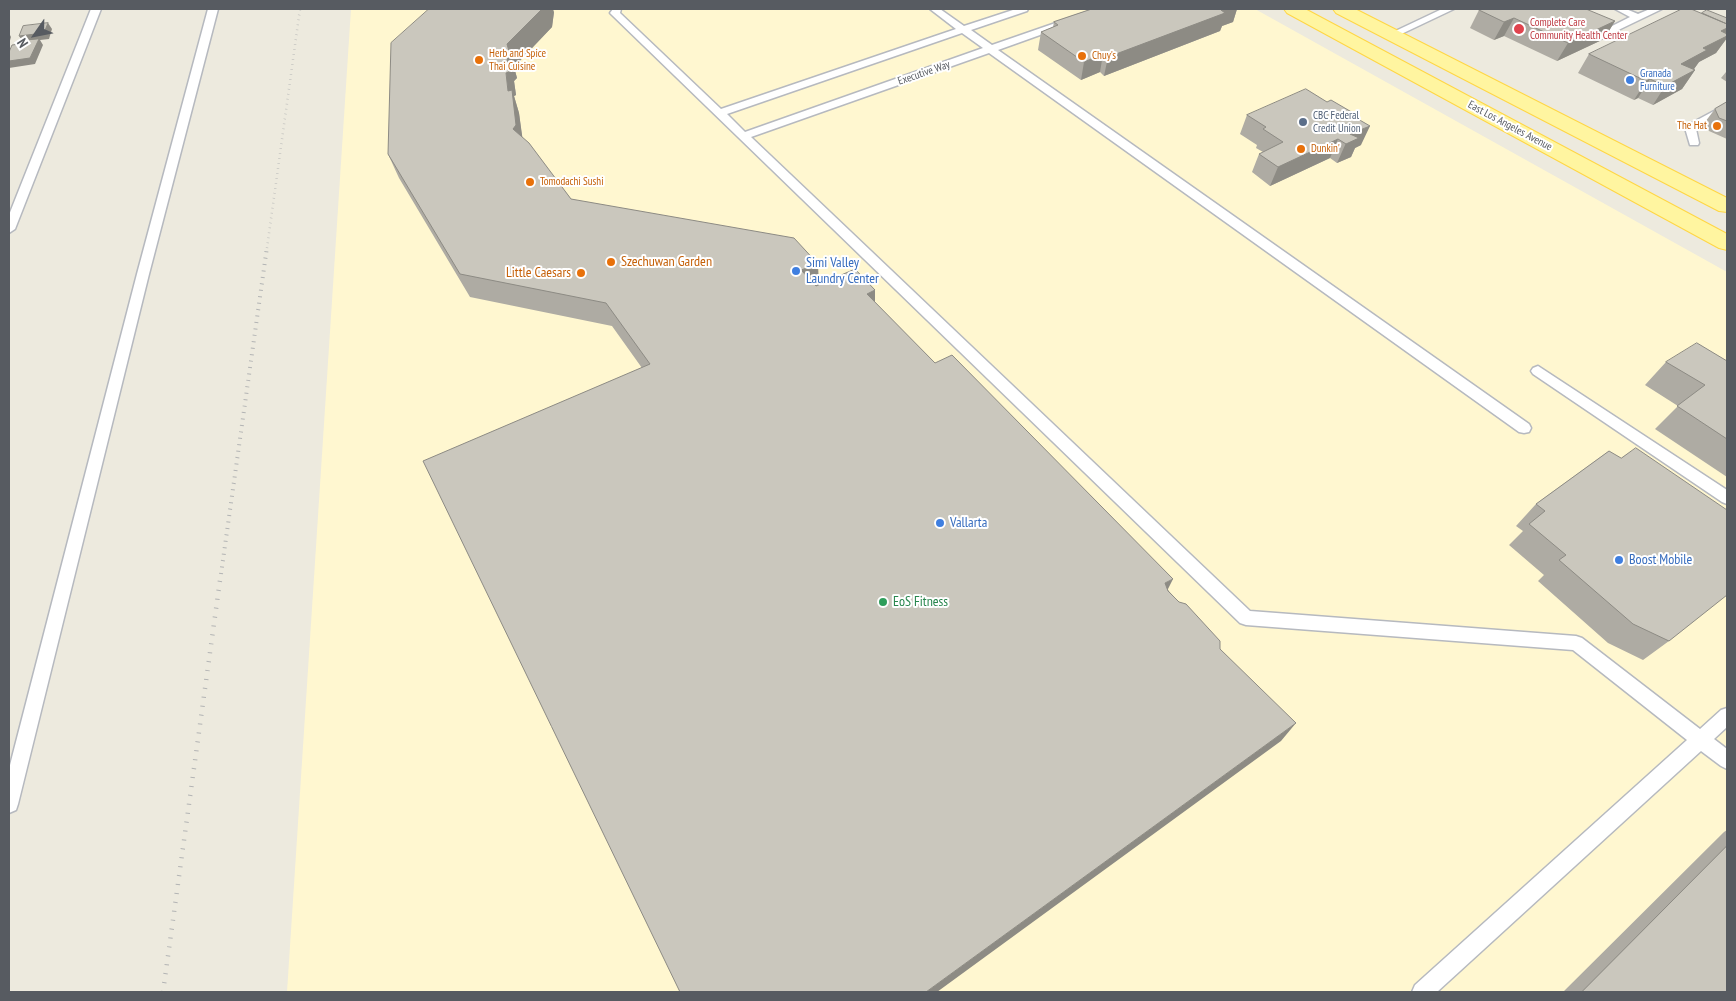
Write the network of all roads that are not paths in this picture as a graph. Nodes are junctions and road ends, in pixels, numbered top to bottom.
1 (96, 9) edge
2 (213, 9) edge
3 (617, 9) edge
4 (934, 9) edge
5 (1024, 9) edge
6 (1104, 9) edge
7 (1292, 9) edge
8 (1342, 9) edge
9 (1449, 9) edge
10 (1619, 9) edge
11 (1657, 9) edge
12 (1638, 17) junction
13 (963, 30) junction
14 (1607, 32) edge
15 (1392, 35) junction
16 (991, 50) junction
17 (1727, 106) edge
18 (720, 113) junction
19 (743, 136) junction
20 (1694, 142) dead end
21 (1727, 206) edge
22 (9, 229) edge
23 (1727, 243) edge
24 (1538, 371) dead end
25 (1524, 428) dead end
26 (1727, 498) edge
27 (1727, 716) edge
28 (1702, 739) junction
29 (1727, 760) edge
30 (9, 804) edge
31 (1422, 992) edge

1 - 22 lane
2 - 30 lane
3 - 18 lane
4 - 13 lane
5 - 13 lane
6 - 16 lane, Executive Way
7 - 23 main road, East Los Angeles Avenue
8 - 15 main road, East Los Angeles Avenue
9 - 15 lane
10 - 12 lane
11 - 12 lane
12 - 14 lane
13 - 16 lane
13 - 18 lane
15 - 21 main road, East Los Angeles Avenue
16 - 19 lane, Executive Way
16 - 25 lane
17 - 20 lane
18 - 19 lane
19 - 28 lane
24 - 26 lane
27 - 28 lane
28 - 29 lane
28 - 31 lane

